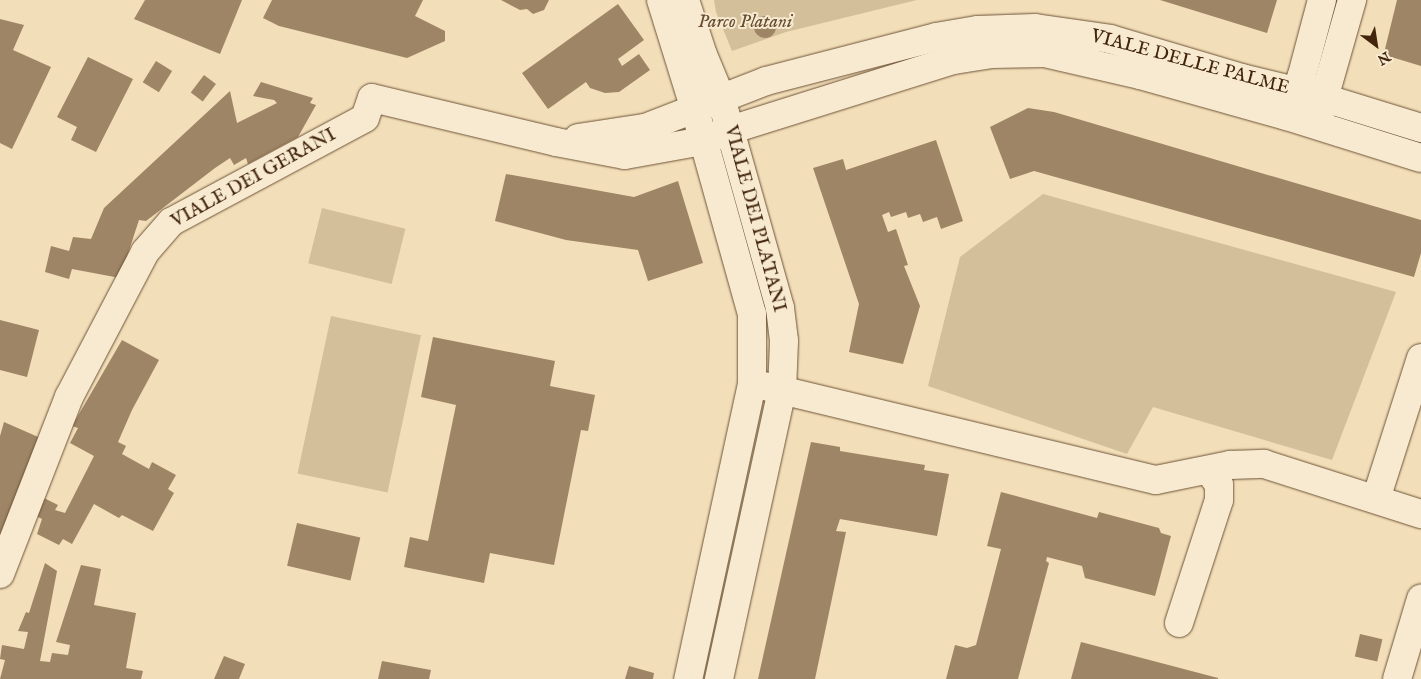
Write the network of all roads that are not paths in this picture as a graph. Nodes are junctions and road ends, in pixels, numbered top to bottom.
1 (661, 0) edge
2 (686, 0) edge
3 (1322, 0) edge
4 (1352, 0) edge
5 (1297, 91) junction
6 (721, 98) junction
7 (1324, 98) junction
8 (695, 110) junction
9 (1287, 116) junction
10 (1317, 125) junction
11 (1421, 128) edge
12 (730, 130) junction
13 (703, 141) junction
14 (556, 142) junction
15 (1421, 158) edge
16 (1421, 358) edge
17 (752, 384) junction
18 (782, 390) junction
19 (1209, 470) junction
20 (1376, 499) junction
21 (1421, 514) edge
22 (0, 574) edge
23 (1421, 599) edge
24 (1180, 623) dead end
25 (688, 679) edge
26 (719, 679) edge
27 (1398, 679) edge

1 - 8 street, VIALE DEI PLATANI
2 - 6 street, VIALE DEI PLATANI
3 - 5 street
4 - 7 street
5 - 6 street, VIALE DELLE PALME
5 - 7 street, VIALE DELLE PALME
5 - 9 street
6 - 8 street, VIALE DELLE PALME
6 - 12 street, VIALE DEI PLATANI
7 - 10 street
7 - 11 street, VIALE DELLE PALME
8 - 13 street, VIALE DEI PLATANI
8 - 14 street, VIALE DEI GERANI
9 - 10 street, VIALE DELLE PALME
9 - 12 street, VIALE DELLE PALME
10 - 15 street, VIALE DELLE PALME
12 - 13 street, VIALE DEI GERANI
12 - 18 street, VIALE DEI PLATANI
13 - 14 street, VIALE DEI GERANI
13 - 17 street, VIALE DEI PLATANI
14 - 22 street, VIALE DEI GERANI
16 - 20 street
17 - 18 street
17 - 25 street, VIALE DEI PLATANI
18 - 19 street
18 - 26 street, VIALE DEI PLATANI
19 - 20 street
19 - 24 street
20 - 21 street
23 - 27 street

